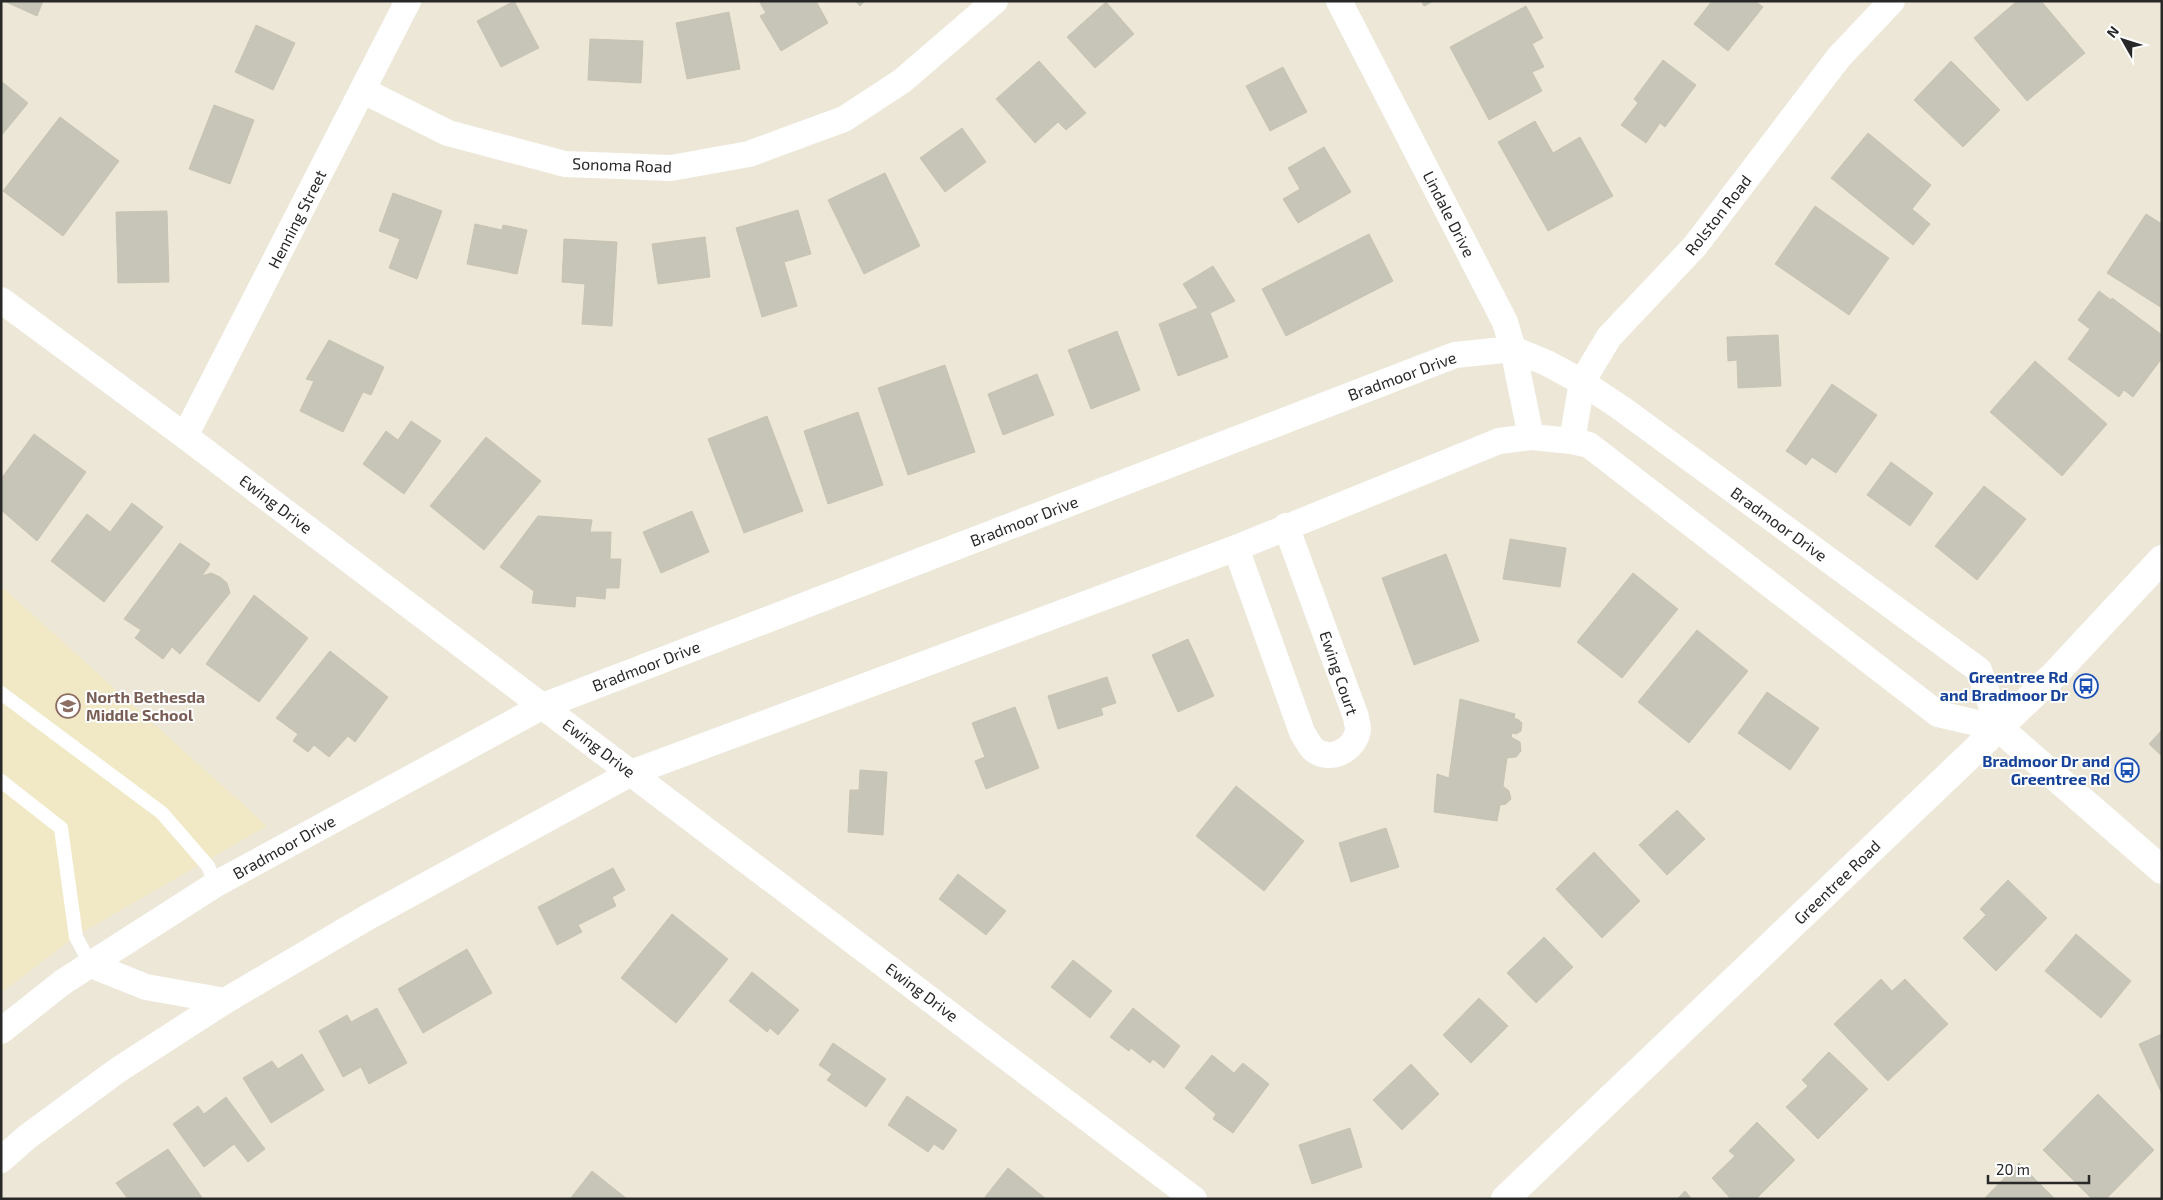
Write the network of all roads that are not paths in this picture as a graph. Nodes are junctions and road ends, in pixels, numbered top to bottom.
1 (408, 1) edge
2 (995, 1) edge
3 (1339, 1) edge
4 (1892, 1) edge
5 (364, 91) junction
6 (1, 300) edge
7 (1513, 349) junction
8 (1582, 382) junction
9 (186, 436) junction
10 (1531, 437) junction
11 (1572, 441) junction
12 (1286, 526) junction
13 (1236, 548) junction
14 (2162, 559) edge
15 (1, 693) edge
16 (543, 706) junction
17 (1999, 728) junction
18 (631, 773) junction
19 (1, 781) edge
20 (2162, 870) edge
21 (216, 884) junction
22 (91, 965) junction
23 (225, 1001) junction
24 (1, 1031) edge
25 (1, 1160) edge
26 (1194, 1199) edge
27 (1505, 1199) edge

1 - 5 street, Henning Street
2 - 5 street, Sonoma Road
3 - 7 street, Lindale Drive
4 - 8 street, Rolston Road
5 - 9 street, Henning Street
6 - 9 street, Ewing Drive
7 - 8 street, Bradmoor Drive
7 - 10 street, Lindale Drive
7 - 16 street, Bradmoor Drive
8 - 11 street, Rolston Road
8 - 17 street, Bradmoor Drive
9 - 16 street, Ewing Drive
10 - 11 street, Bradmoor Drive
10 - 12 street, Bradmoor Drive
11 - 17 street, Bradmoor Drive
12 - 13 street, Bradmoor Drive
12 - 13 street, Ewing Court
13 - 18 street, Bradmoor Drive
14 - 17 street, Greentree Road
15 - 21 lane
16 - 18 street, Ewing Drive
16 - 21 street, Bradmoor Drive
17 - 20 street, Bradmoor Drive
17 - 27 street, Greentree Road
18 - 23 street, Bradmoor Drive
18 - 26 street, Ewing Drive
19 - 22 lane
21 - 22 street, Bradmoor Drive
22 - 23 street
22 - 24 street, Bradmoor Drive
23 - 25 street, Bradmoor Drive

